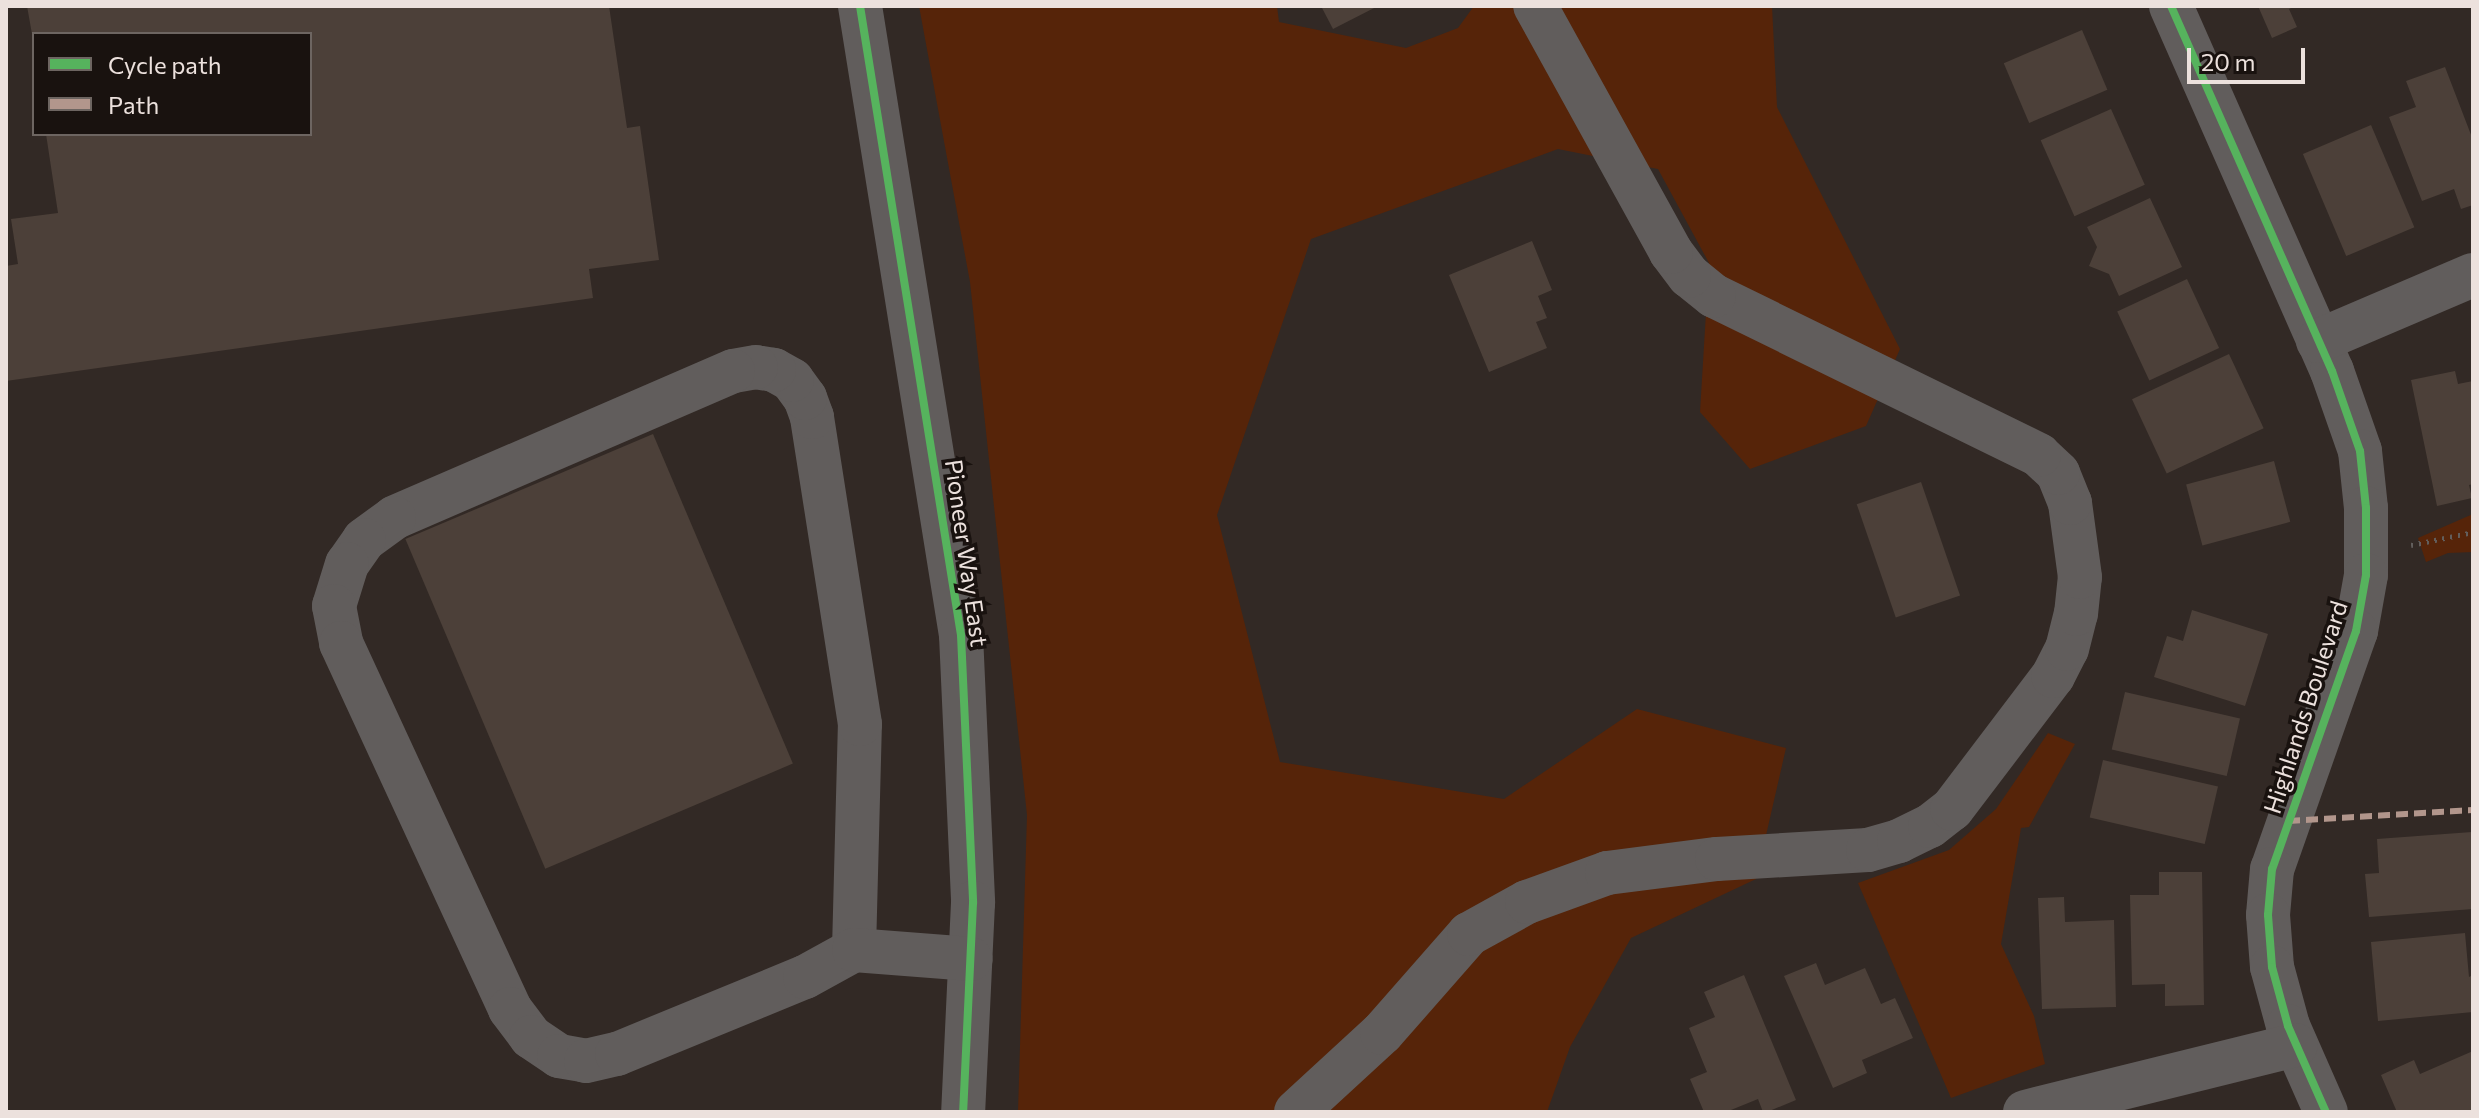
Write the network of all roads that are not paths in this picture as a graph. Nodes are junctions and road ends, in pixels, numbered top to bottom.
1 (860, 6) edge
2 (1535, 6) edge
3 (2171, 6) edge
4 (2473, 275) edge
5 (2318, 341) junction
6 (854, 950) junction
7 (971, 959) junction
8 (2296, 1045) junction
9 (963, 1112) edge
10 (1296, 1112) edge
11 (2025, 1112) edge
12 (2326, 1112) edge

1 - 7 street, Pioneer Way East
2 - 10 street
3 - 5 street, Highlands Boulevard
4 - 5 street
5 - 8 street, Highlands Boulevard
6 - 6 street
6 - 7 street
7 - 9 street, Pioneer Way East
8 - 11 street
8 - 12 street, Highlands Boulevard

